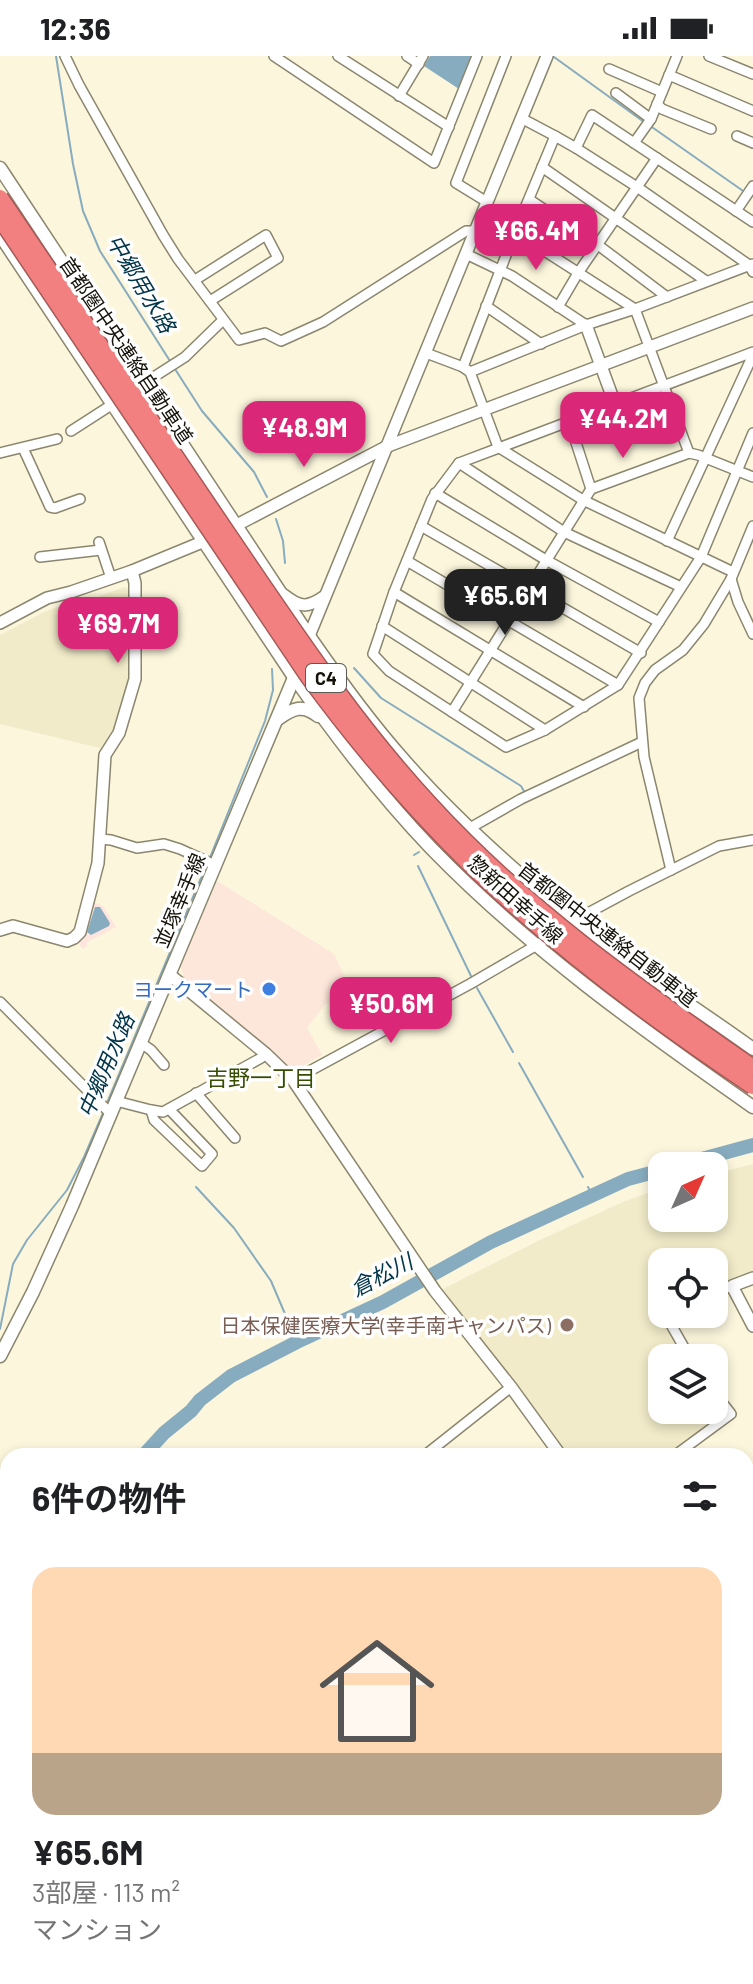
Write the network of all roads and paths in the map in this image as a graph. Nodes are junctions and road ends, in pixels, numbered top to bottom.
1 (65, 56) edge
2 (274, 56) edge
3 (338, 56) edge
4 (407, 56) edge
5 (477, 56) edge
6 (506, 56) edge
7 (677, 56) edge
8 (709, 56) edge
9 (544, 57) edge
10 (421, 60) edge
11 (609, 69) dead end
12 (753, 74) edge
13 (669, 75) junction
14 (662, 92) junction
15 (616, 93) dead end
16 (399, 96) junction
17 (657, 104) junction
18 (753, 111) edge
19 (521, 118) junction
20 (651, 119) junction
21 (449, 127) junction
22 (711, 129) dead end
23 (555, 136) junction
24 (737, 136) dead end
25 (634, 143) junction
26 (753, 143) edge
27 (576, 148) junction
28 (657, 158) junction
29 (542, 167) junction
30 (0, 168) edge
31 (753, 186) edge
32 (637, 187) junction
33 (0, 198) edge
34 (530, 200) junction
35 (487, 202) junction
36 (736, 211) junction
37 (616, 217) junction
38 (0, 218) edge
39 (753, 222) edge
40 (475, 231) junction
41 (515, 232) junction
42 (0, 235) edge
43 (598, 245) junction
44 (466, 254) junction
45 (752, 267) edge
46 (502, 270) junction
47 (578, 273) junction
48 (195, 280) junction
49 (706, 281) junction
50 (667, 297) junction
51 (210, 301) junction
52 (486, 306) junction
53 (558, 307) junction
54 (753, 308) edge
55 (635, 309) junction
56 (223, 320) junction
57 (586, 325) junction
58 (541, 344) junction
59 (650, 348) junction
60 (426, 353) junction
61 (753, 353) edge
62 (601, 365) junction
63 (466, 369) junction
64 (143, 384) junction
65 (664, 385) junction
66 (113, 404) junction
67 (615, 404) junction
68 (484, 410) junction
69 (569, 421) junction
70 (172, 428) junction
71 (71, 431) dead end
72 (753, 433) edge
73 (57, 439) dead end
74 (388, 446) junction
75 (498, 447) junction
76 (23, 448) junction
77 (0, 453) edge
78 (689, 453) junction
79 (704, 458) junction
80 (459, 463) junction
81 (736, 471) junction
82 (753, 477) edge
83 (591, 489) junction
84 (435, 493) junction
85 (80, 499) dead end
86 (583, 500) junction
87 (236, 526) junction
88 (421, 526) junction
89 (753, 526) edge
90 (564, 532) junction
91 (667, 541) junction
92 (205, 542) junction
93 (750, 542) edge
94 (40, 557) dead end
95 (701, 557) junction
96 (546, 560) junction
97 (407, 561) junction
98 (132, 571) junction
99 (732, 575) junction
100 (111, 578) junction
101 (681, 587) junction
102 (528, 588) junction
103 (281, 592) junction
104 (394, 592) junction
105 (327, 595) junction
106 (509, 620) junction
107 (659, 622) junction
108 (0, 623) edge
109 (382, 626) junction
110 (753, 634) edge
111 (309, 636) junction
112 (489, 650) junction
113 (641, 653) junction
114 (630, 669) junction
115 (294, 677) junction
116 (648, 679) junction
117 (469, 682) junction
118 (618, 685) junction
119 (584, 707) junction
120 (452, 712) junction
121 (276, 720) junction
122 (326, 723) junction
123 (545, 730) junction
124 (338, 739) junction
125 (642, 742) junction
126 (470, 828) junction
127 (100, 839) junction
128 (753, 840) edge
129 (210, 863) junction
130 (671, 870) junction
131 (576, 922) junction
132 (0, 930) edge
133 (536, 945) junction
134 (170, 975) junction
135 (0, 1002) edge
136 (141, 1043) junction
137 (753, 1049) edge
138 (266, 1054) junction
139 (164, 1065) dead end
140 (753, 1068) edge
141 (293, 1080) junction
142 (753, 1086) edge
143 (196, 1093) junction
144 (114, 1107) junction
145 (753, 1107) edge
146 (169, 1109) junction
147 (151, 1110) junction
148 (235, 1138) dead end
149 (753, 1278) edge
150 (732, 1286) junction
151 (728, 1287) edge
152 (753, 1326) edge
153 (0, 1356) edge
154 (511, 1387) junction
155 (717, 1424) edge
156 (434, 1448) edge
157 (555, 1448) edge
158 (685, 1448) edge

1 - 48 street
2 - 21 street
3 - 16 street
4 - 10 street
5 - 21 street
6 - 35 street
7 - 13 street
8 - 12 street
9 - 19 street
10 - 16 street
11 - 14 street
13 - 14 street
13 - 18 street
14 - 17 street
15 - 20 street
16 - 21 street
17 - 20 street
17 - 22 street
19 - 23 street
19 - 35 street
20 - 25 street
23 - 27 street
23 - 29 street
24 - 26 street
25 - 27 street
25 - 28 street
27 - 32 street
28 - 32 street
28 - 36 street
29 - 34 street
29 - 37 street
30 - 64 main road
31 - 36 street
32 - 37 street
32 - 45 street
33 - 140 highway, 首都圏中央連絡自動車道 / C4, bridge
34 - 41 street
34 - 43 street
35 - 40 street
36 - 39 street
37 - 43 street
37 - 49 street
38 - 142 highway, 首都圏中央連絡自動車道 / C4, bridge
40 - 44 street
40 - 56 street
41 - 46 street
41 - 47 street
42 - 66 main road
43 - 47 street
43 - 50 street
44 - 46 street
44 - 60 street
45 - 49 street
46 - 52 street
46 - 53 street
47 - 53 street
47 - 55 street
48 - 51 street
48 - 51 street
49 - 50 street
50 - 55 street
51 - 56 street
52 - 58 street
52 - 63 street
53 - 57 street
54 - 59 street
55 - 57 street
55 - 59 street
56 - 64 street
57 - 58 street
57 - 62 street
58 - 63 street
59 - 62 street
59 - 65 street
60 - 63 street
60 - 74 street
61 - 65 street
61 - 79 street
62 - 67 street
62 - 68 street
63 - 68 street
64 - 66 street
64 - 70 main road
65 - 67 street
65 - 78 street
66 - 71 street
66 - 92 main road
67 - 69 street
68 - 74 street
68 - 75 street
69 - 75 street
69 - 83 street
70 - 87 main road
70 - 92 main road
72 - 81 street
73 - 76 street
74 - 87 street
74 - 105 street
75 - 80 street
75 - 86 street
76 - 77 street
76 - 85 street
78 - 79 street
78 - 83 street
79 - 81 street
79 - 91 street
80 - 84 street
80 - 90 street
81 - 82 street
81 - 95 street
83 - 86 street
84 - 88 street
84 - 96 street
86 - 90 street
86 - 91 street
87 - 92 street
87 - 103 main road
88 - 97 street
88 - 102 street
89 - 93 street
90 - 96 street
90 - 101 street
91 - 95 street
92 - 98 street
92 - 115 main road
93 - 99 street
94 - 100 street
95 - 99 street
95 - 101 street
96 - 102 street
96 - 107 street
97 - 104 street
97 - 106 street
98 - 100 street
98 - 127 street
99 - 110 street
99 - 116 street
100 - 108 street
101 - 107 street
102 - 106 street
102 - 113 street
103 - 105 street
103 - 111 main road
104 - 109 street
104 - 112 street
105 - 111 street
106 - 112 street
106 - 118 street
107 - 113 street
109 - 117 street
109 - 120 street
111 - 115 main road, 並塚幸手線
111 - 124 main road
111 - 126 main road, 惣新田幸手線
112 - 117 street
112 - 119 street
113 - 114 street
114 - 116 street
114 - 118 street
115 - 121 main road, 並塚幸手線
115 - 122 main road, 惣新田幸手線
116 - 125 street
117 - 120 street
117 - 123 street
118 - 119 street
119 - 123 street
120 - 123 street
121 - 122 main road
121 - 129 main road, 並塚幸手線
122 - 124 main road, 惣新田幸手線
124 - 133 main road, 惣新田幸手線
125 - 126 street
125 - 130 street
126 - 131 main road, 惣新田幸手線
127 - 129 street
127 - 132 street
128 - 130 street
129 - 134 main road, 並塚幸手線
130 - 131 street
131 - 133 street
131 - 137 main road, 惣新田幸手線
133 - 141 street
133 - 145 main road, 惣新田幸手線
134 - 136 main road, 並塚幸手線
134 - 138 street
135 - 144 street
136 - 139 street
136 - 144 main road, 並塚幸手線
138 - 141 street
138 - 143 street
141 - 154 street
143 - 146 street
143 - 148 street
144 - 147 street
144 - 153 main road, 並塚幸手線
146 - 147 street
146 - 147 street
149 - 150 street
150 - 151 street
150 - 152 street
154 - 156 street
154 - 157 street
155 - 158 street

